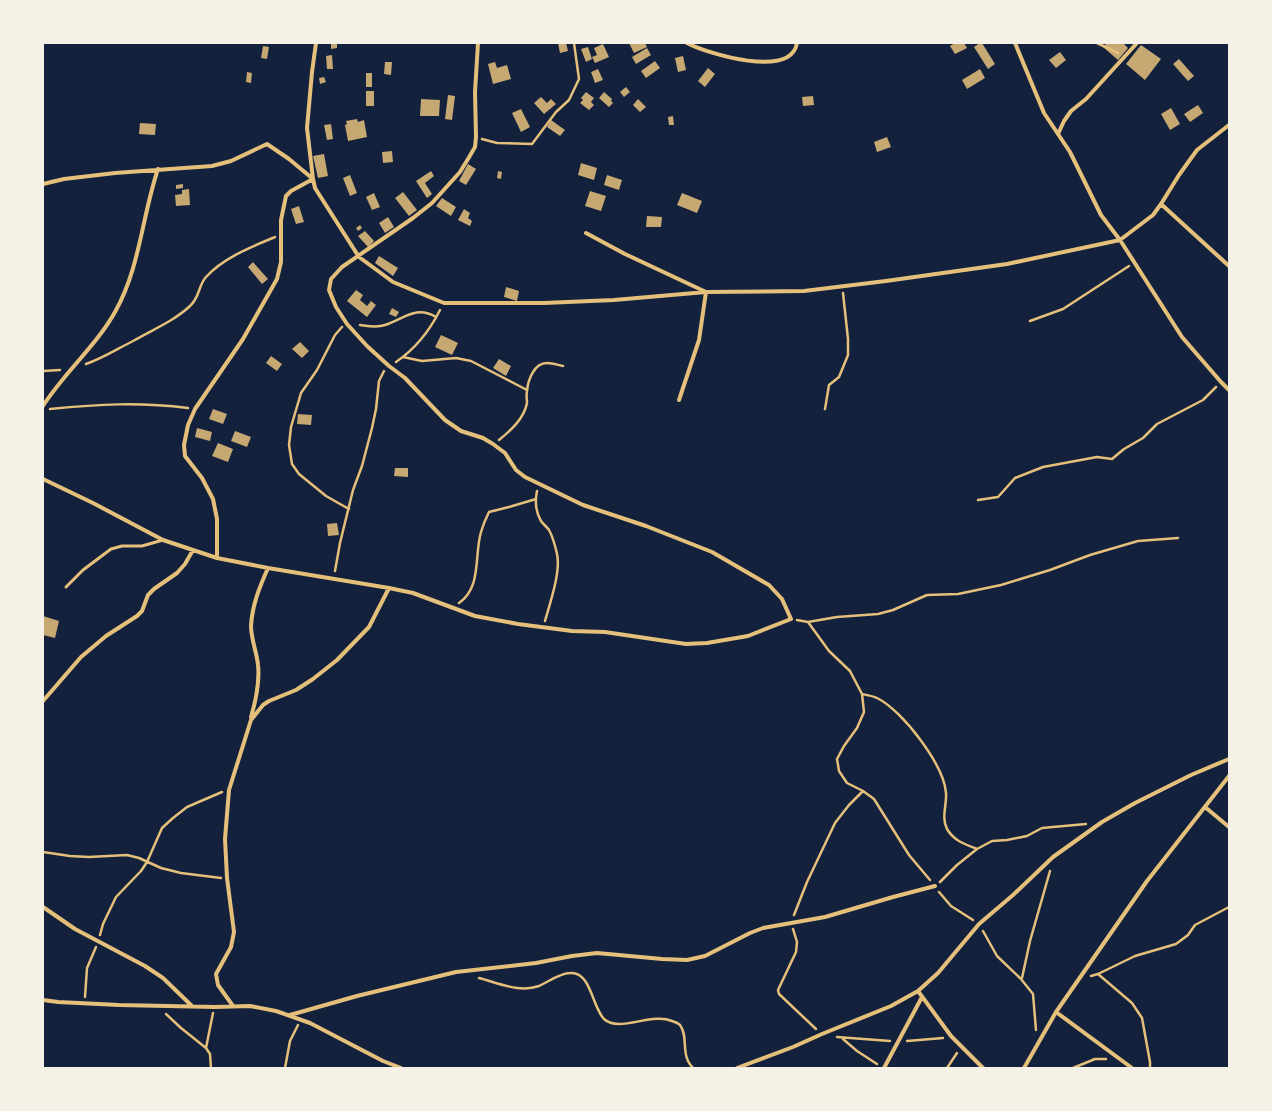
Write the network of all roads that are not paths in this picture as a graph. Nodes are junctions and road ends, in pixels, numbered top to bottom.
1 (316, 43) edge
2 (478, 43) edge
3 (687, 43) edge
4 (797, 43) edge
5 (1015, 43) edge
6 (1137, 43) edge
7 (1229, 125) edge
8 (1058, 134) junction
9 (158, 169) junction
10 (313, 179) junction
11 (43, 184) edge
12 (1161, 204) junction
13 (586, 233) dead end
14 (1120, 240) junction
15 (359, 257) junction
16 (1229, 266) edge
17 (706, 292) junction
18 (1229, 390) edge
19 (680, 400) dead end
20 (43, 406) edge
21 (43, 479) edge
22 (163, 540) junction
23 (193, 550) junction
24 (217, 558) junction
25 (268, 568) junction
26 (66, 587) dead end
27 (389, 588) junction
28 (43, 701) edge
29 (251, 720) junction
30 (1229, 759) edge
31 (1229, 776) edge
32 (1205, 807) junction
33 (1229, 827) edge
34 (935, 886) road end
35 (43, 907) edge
36 (918, 991) junction
37 (922, 997) junction
38 (43, 1000) edge
39 (192, 1006) junction
40 (233, 1006) junction
41 (1056, 1012) junction
42 (290, 1015) junction
43 (401, 1068) edge
44 (737, 1068) edge
45 (883, 1068) edge
46 (983, 1068) edge
47 (1024, 1068) edge
48 (1132, 1068) edge

1 - 10 street
2 - 15 street
3 - 4 street
5 - 8 street
6 - 8 street
7 - 12 street
8 - 14 street
9 - 10 street
9 - 11 street
9 - 20 street
10 - 15 street
10 - 24 street
12 - 14 street
12 - 16 street
13 - 17 street
14 - 17 street
14 - 18 street
15 - 17 street
15 - 27 street
17 - 19 street
21 - 22 street
22 - 23 street
22 - 26 lane
23 - 24 street
23 - 28 street
24 - 25 street
25 - 27 street
25 - 29 street
27 - 29 street
29 - 40 street
30 - 36 street
31 - 32 street
32 - 33 street
32 - 41 street
34 - 42 street
35 - 39 street
36 - 37 street
36 - 44 street
37 - 45 street
37 - 46 street
38 - 39 street
39 - 40 street
40 - 42 street
41 - 47 street
41 - 48 street
42 - 43 street

